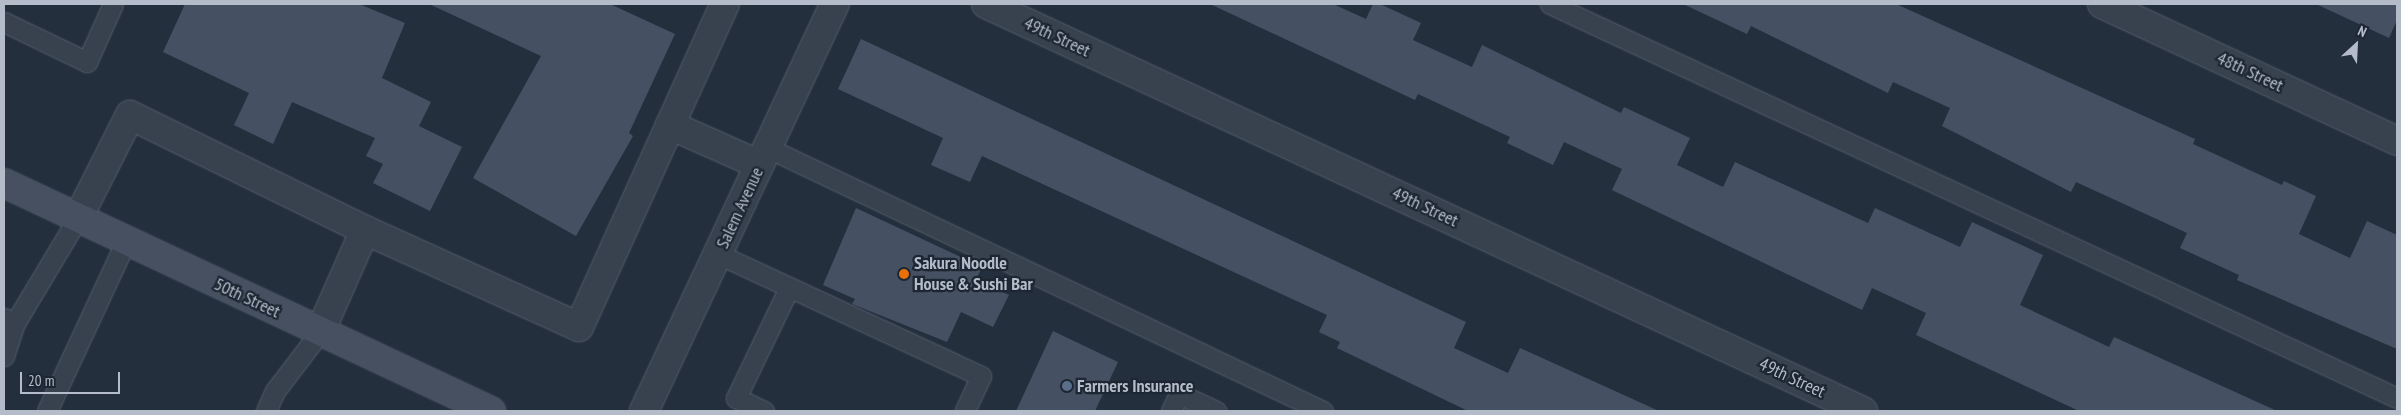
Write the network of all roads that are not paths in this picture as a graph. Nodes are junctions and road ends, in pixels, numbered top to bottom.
1 (113, 4) edge
2 (725, 4) edge
3 (835, 4) edge
4 (986, 4) edge
5 (1550, 4) edge
6 (2102, 4) edge
7 (4, 22) edge
8 (670, 126) junction
9 (2397, 141) edge
10 (764, 157) junction
11 (4, 183) edge
12 (79, 216) junction
13 (366, 230) junction
14 (126, 241) junction
15 (718, 254) junction
16 (789, 288) junction
17 (9, 320) edge
18 (320, 332) junction
19 (4, 356) edge
20 (2397, 398) edge
21 (50, 410) edge
22 (266, 411) edge
23 (489, 411) edge
24 (644, 411) edge
25 (764, 411) edge
26 (965, 411) edge
27 (1171, 411) edge
28 (1216, 411) edge
29 (1323, 411) edge
30 (1863, 411) edge

1 - 7 lane
2 - 8 street
3 - 10 street, Salem Avenue
4 - 30 street, 49th Street
5 - 20 lane
6 - 9 street, 48th Street
8 - 10 street
8 - 13 street
10 - 15 street, Salem Avenue
10 - 29 lane
11 - 12 main road, 50th Street
12 - 13 street
12 - 14 main road, 50th Street
12 - 17 lane
13 - 18 street
14 - 18 main road, 50th Street
14 - 21 lane
15 - 16 lane
15 - 24 street, Salem Avenue
16 - 25 lane
16 - 26 lane
17 - 19 lane
18 - 22 lane
18 - 23 main road, 50th Street
27 - 28 lane

